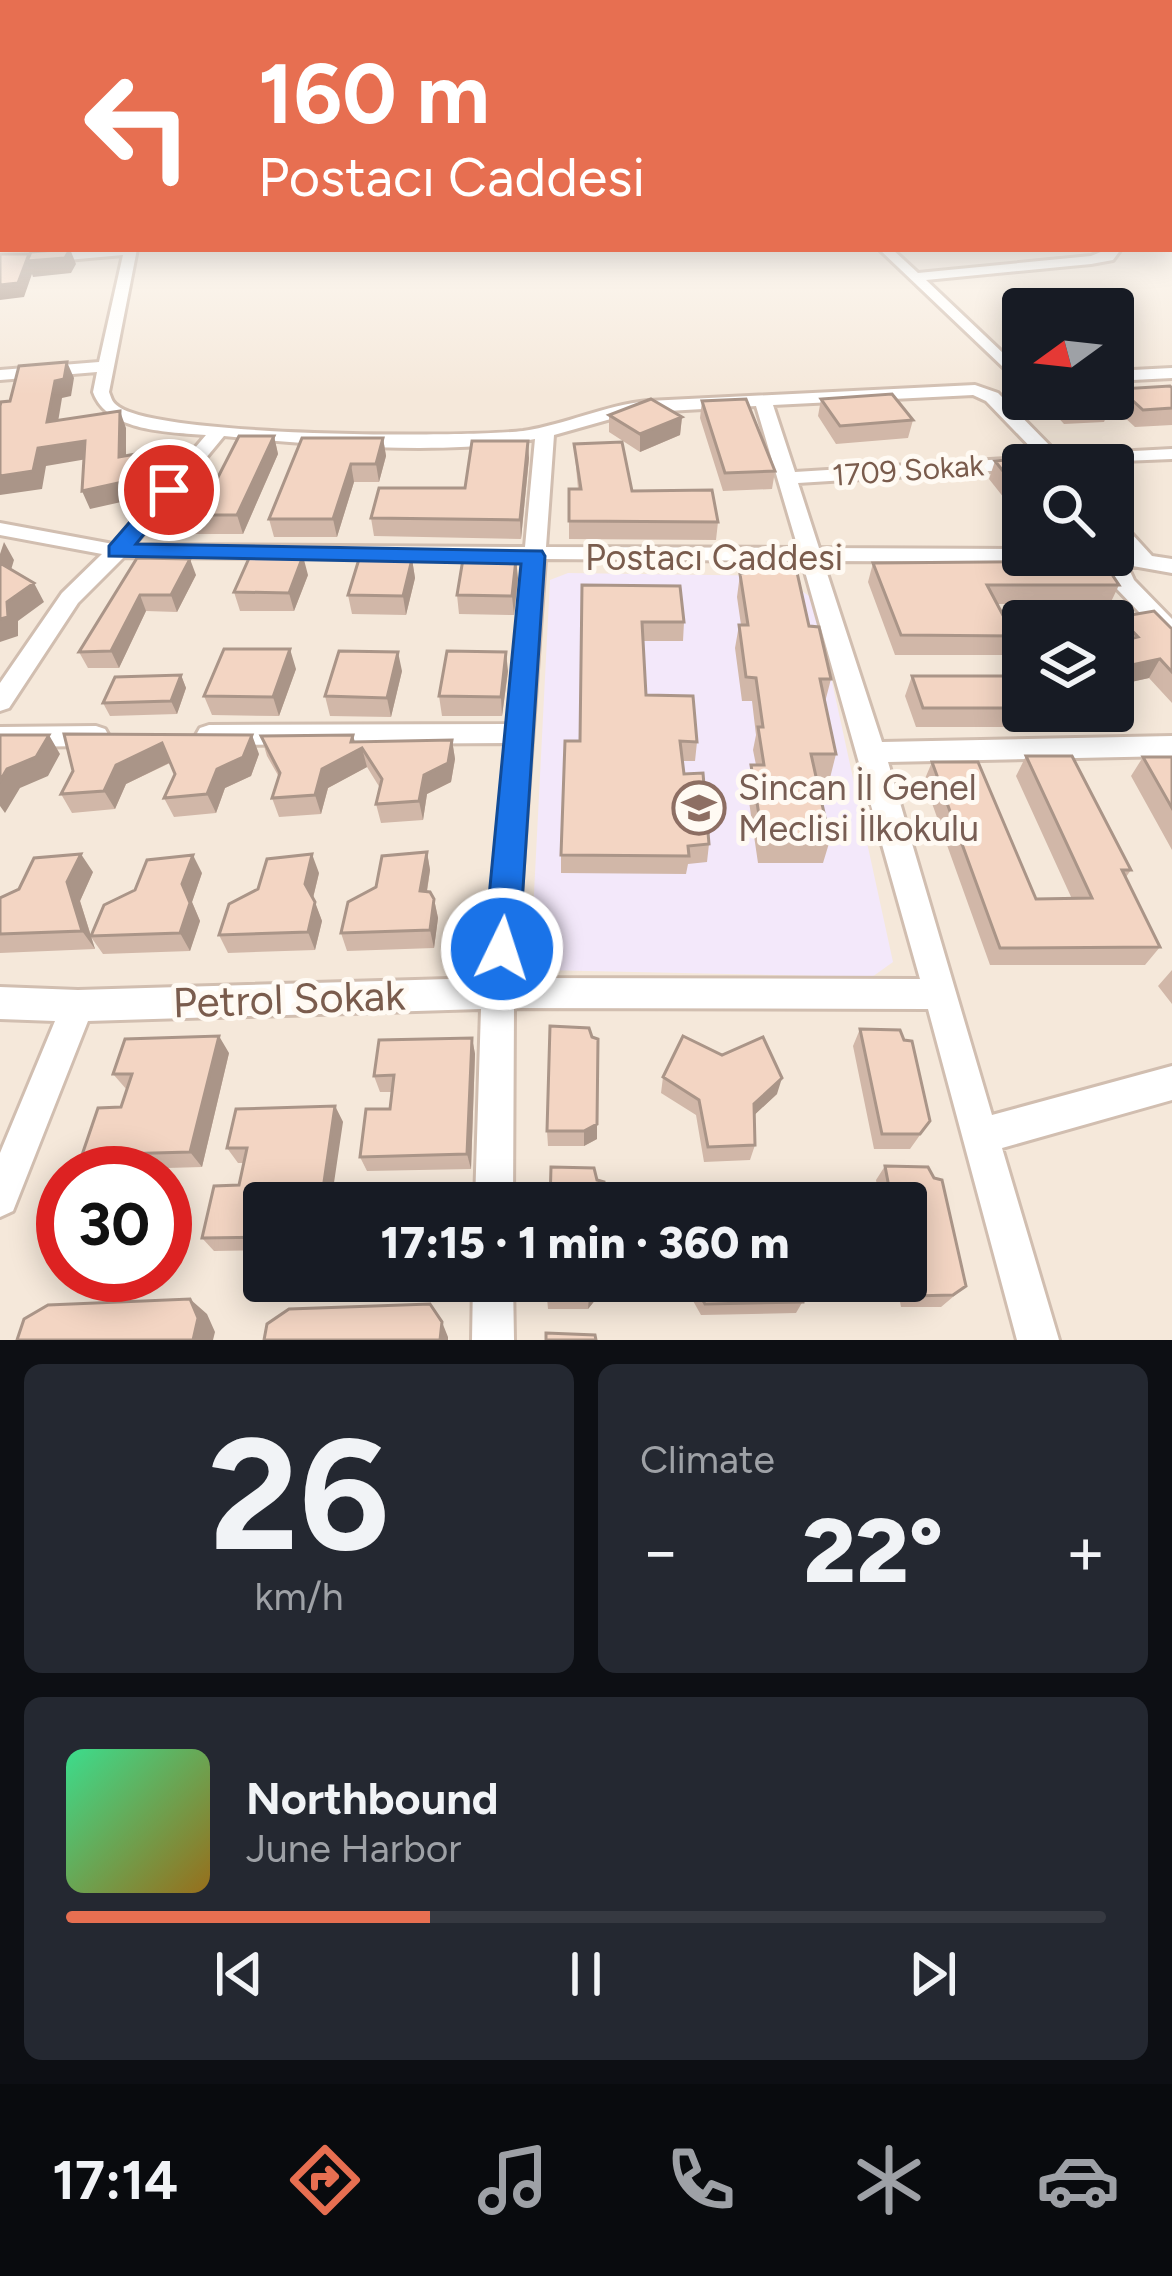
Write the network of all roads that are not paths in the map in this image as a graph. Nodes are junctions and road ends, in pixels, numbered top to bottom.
1 (126, 271) edge
2 (909, 271) edge
3 (983, 271) edge
4 (916, 277) junction
5 (1002, 361) edge
6 (103, 367) junction
7 (1172, 373) edge
8 (0, 375) edge
9 (1134, 375) edge
10 (764, 403) junction
11 (220, 430) junction
12 (545, 432) junction
13 (1037, 444) edge
14 (1172, 454) edge
15 (1134, 457) edge
16 (1002, 466) edge
17 (788, 478) junction
18 (0, 529) edge
19 (1134, 548) edge
20 (118, 551) junction
21 (533, 556) junction
22 (1002, 557) edge
23 (1134, 557) edge
24 (813, 558) junction
25 (1143, 558) junction
26 (1172, 566) edge
27 (1121, 576) edge
28 (1172, 633) edge
29 (0, 702) edge
30 (518, 733) junction
31 (188, 735) edge
32 (118, 736) edge
33 (0, 737) edge
34 (1172, 746) edge
35 (872, 752) junction
36 (498, 993) junction
37 (938, 994) junction
38 (0, 1003) edge
39 (78, 1006) junction
40 (1172, 1083) edge
41 (978, 1138) junction
42 (494, 1182) edge
43 (0, 1198) edge
44 (493, 1302) edge
45 (493, 1340) edge
46 (1038, 1340) edge

1 - 6 street
2 - 4 street
3 - 4 street
4 - 5 street
6 - 8 street
6 - 11 street
7 - 9 street
10 - 12 street
10 - 13 street
10 - 17 street
11 - 12 street
11 - 20 street
12 - 21 street
14 - 15 street, 1709 Sokak
16 - 17 street, 1709 Sokak
17 - 24 street
18 - 20 street, Postacı Caddesi
19 - 25 street
20 - 21 street, Postacı Caddesi
20 - 29 street
21 - 24 street, Postacı Caddesi
21 - 30 street
22 - 24 street, Postacı Caddesi
23 - 25 street, Postacı Caddesi
24 - 35 street
25 - 26 street, Postacı Caddesi
27 - 28 street
30 - 31 street
30 - 36 street
32 - 33 street
34 - 35 street
35 - 37 street
36 - 37 street, Petrol Sokak
36 - 39 street, Petrol Sokak
36 - 42 street
37 - 41 street
38 - 39 street, Petrol Sokak
39 - 43 street
40 - 41 street
41 - 46 street
44 - 45 street

